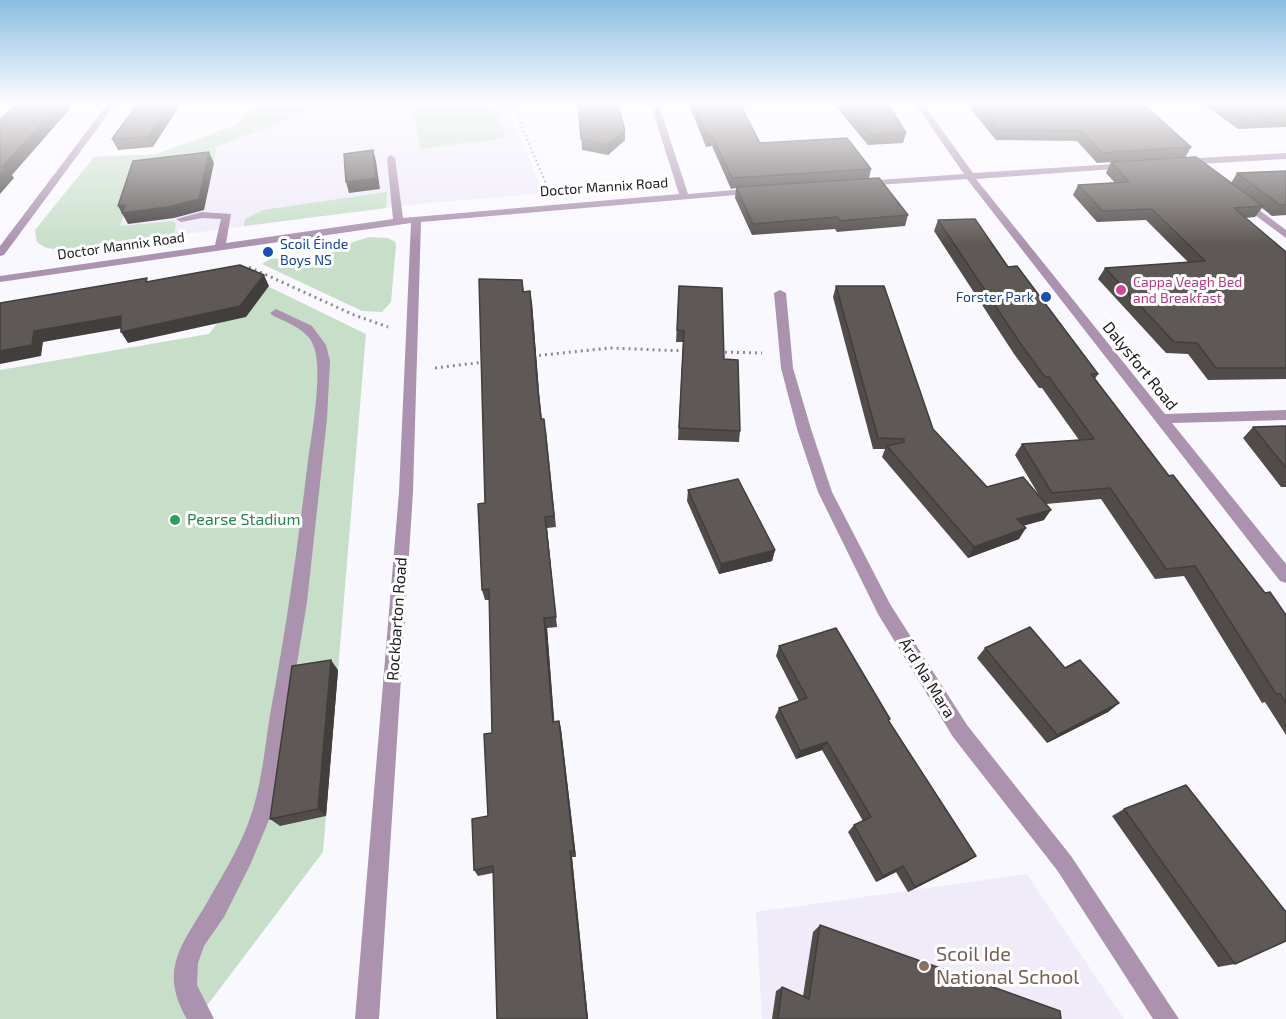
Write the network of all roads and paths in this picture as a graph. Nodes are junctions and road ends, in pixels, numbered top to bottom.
1 (77, 150) edge
2 (532, 150) edge
3 (669, 150) edge
4 (951, 150) edge
5 (1286, 156) edge
6 (391, 158) dead end
7 (1193, 162) junction
8 (1172, 163) edge
9 (1140, 165) edge
10 (1204, 171) edge
11 (969, 176) junction
12 (854, 184) edge
13 (763, 190) edge
14 (1235, 195) edge
15 (684, 196) junction
16 (552, 206) junction
17 (181, 219) edge
18 (416, 219) junction
19 (398, 222) junction
20 (1286, 235) edge
21 (220, 246) junction
22 (0, 253) edge
23 (248, 266) edge
24 (0, 279) edge
25 (780, 292) dead end
26 (276, 312) dead end
27 (411, 332) junction
28 (696, 351) edge
29 (707, 351) edge
30 (786, 354) junction
31 (528, 357) edge
32 (492, 361) edge
33 (410, 370) junction
34 (1286, 415) edge
35 (1162, 419) junction
36 (1286, 576) edge
37 (202, 1019) edge
38 (367, 1019) edge
39 (1167, 1019) edge

1 - 22 street
2 - 16 path
3 - 15 street
4 - 11 street, Dalysfort Road
5 - 7 street
6 - 19 street
7 - 8 street
7 - 10 street
9 - 11 street
11 - 12 street
11 - 35 street, Dalysfort Road
13 - 15 street, Doctor Mannix Road
14 - 20 street
15 - 16 street, Doctor Mannix Road
16 - 18 street, Doctor Mannix Road
17 - 21 street
18 - 19 street, Doctor Mannix Road
18 - 27 street, Rockbarton Road
19 - 21 street, Doctor Mannix Road
21 - 24 street, Doctor Mannix Road
23 - 27 path
25 - 30 street, Árd Na Mara
26 - 37 street
27 - 33 street, Rockbarton Road
28 - 31 path
29 - 30 path
30 - 39 street, Árd Na Mara
32 - 33 path
33 - 38 street, Rockbarton Road
34 - 35 street
35 - 36 street, Dalysfort Road

